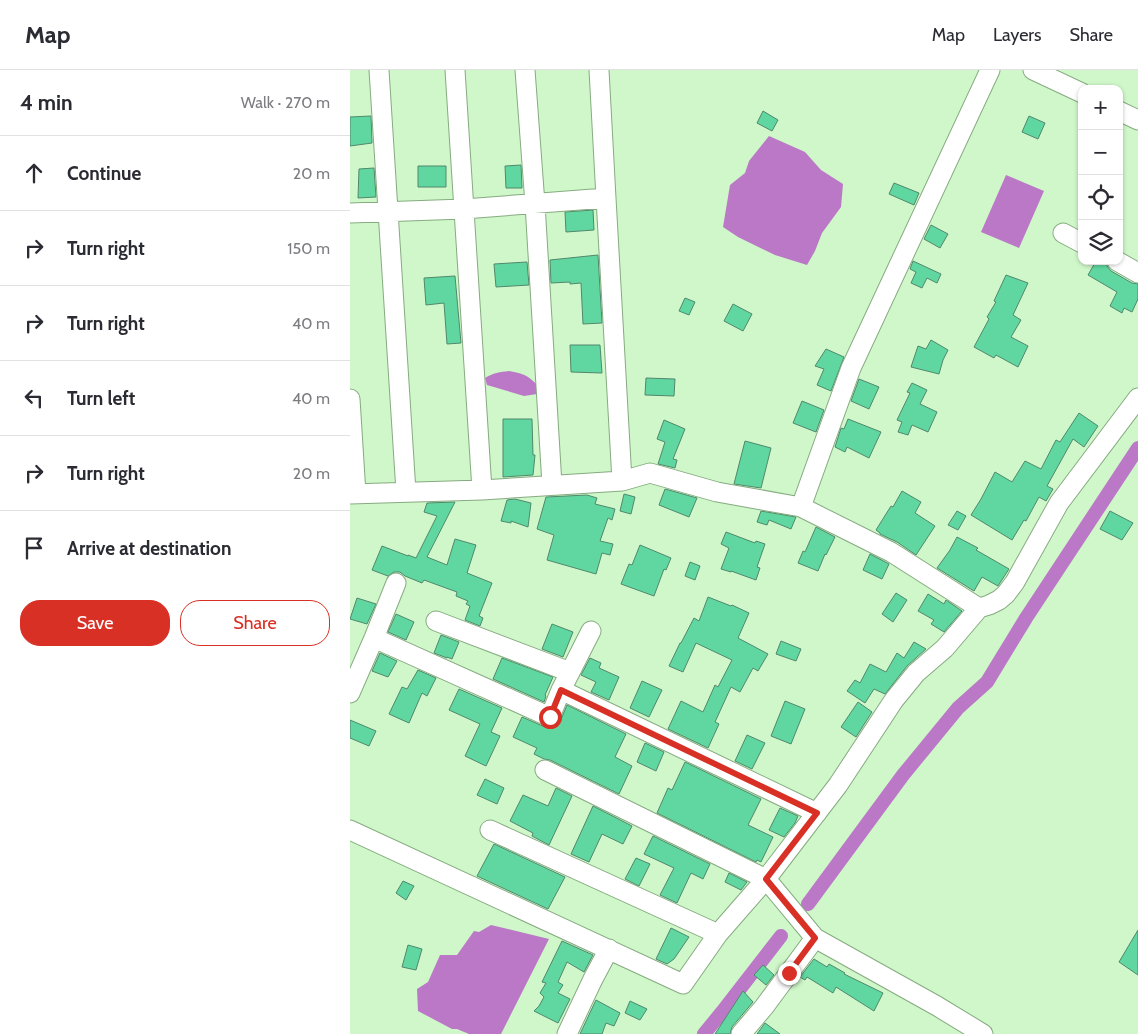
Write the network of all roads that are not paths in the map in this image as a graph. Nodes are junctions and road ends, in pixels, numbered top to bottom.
1 (379, 70) edge
2 (455, 70) edge
3 (525, 70) edge
4 (598, 70) edge
5 (990, 70) edge
6 (1033, 70) edge
7 (1078, 91) edge
8 (1123, 113) edge
9 (1138, 120) edge
10 (606, 198) junction
11 (535, 204) junction
12 (464, 210) junction
13 (388, 211) junction
14 (350, 213) edge
15 (1063, 233) dead end
16 (1078, 241) edge
17 (1123, 264) edge
18 (1138, 273) edge
19 (1138, 398) edge
20 (350, 399) edge
21 (622, 481) junction
22 (552, 485) junction
23 (482, 490) junction
24 (406, 492) junction
25 (353, 494) edge
26 (801, 507) junction
27 (396, 583) dead end
28 (978, 608) junction
29 (436, 621) dead end
30 (591, 631) dead end
31 (374, 638) junction
32 (570, 672) junction
33 (561, 690) junction
34 (350, 693) edge
35 (545, 770) dead end
36 (817, 813) junction
37 (350, 830) edge
38 (490, 830) dead end
39 (766, 879) junction
40 (718, 934) junction
41 (815, 938) junction
42 (609, 950) junction
43 (744, 1033) edge
44 (567, 1034) edge
45 (983, 1034) edge

1 - 13 street
2 - 12 street
3 - 11 street
4 - 10 street
5 - 26 street
6 - 7 street
8 - 9 street
10 - 11 street
10 - 21 street
11 - 12 street
11 - 22 street
12 - 13 street
12 - 23 street
13 - 14 street
13 - 24 street
15 - 16 street
17 - 18 street
19 - 28 street
20 - 25 street
21 - 22 street
21 - 26 street
22 - 23 street
23 - 24 street
24 - 25 street
26 - 28 street
27 - 31 street
28 - 36 street
29 - 32 street
30 - 32 street
31 - 33 street
31 - 34 street
32 - 33 street
33 - 36 street
35 - 39 street
36 - 39 street
37 - 42 street
38 - 40 street
39 - 40 street
39 - 41 street
40 - 42 street
41 - 43 street
41 - 45 street
42 - 44 street

